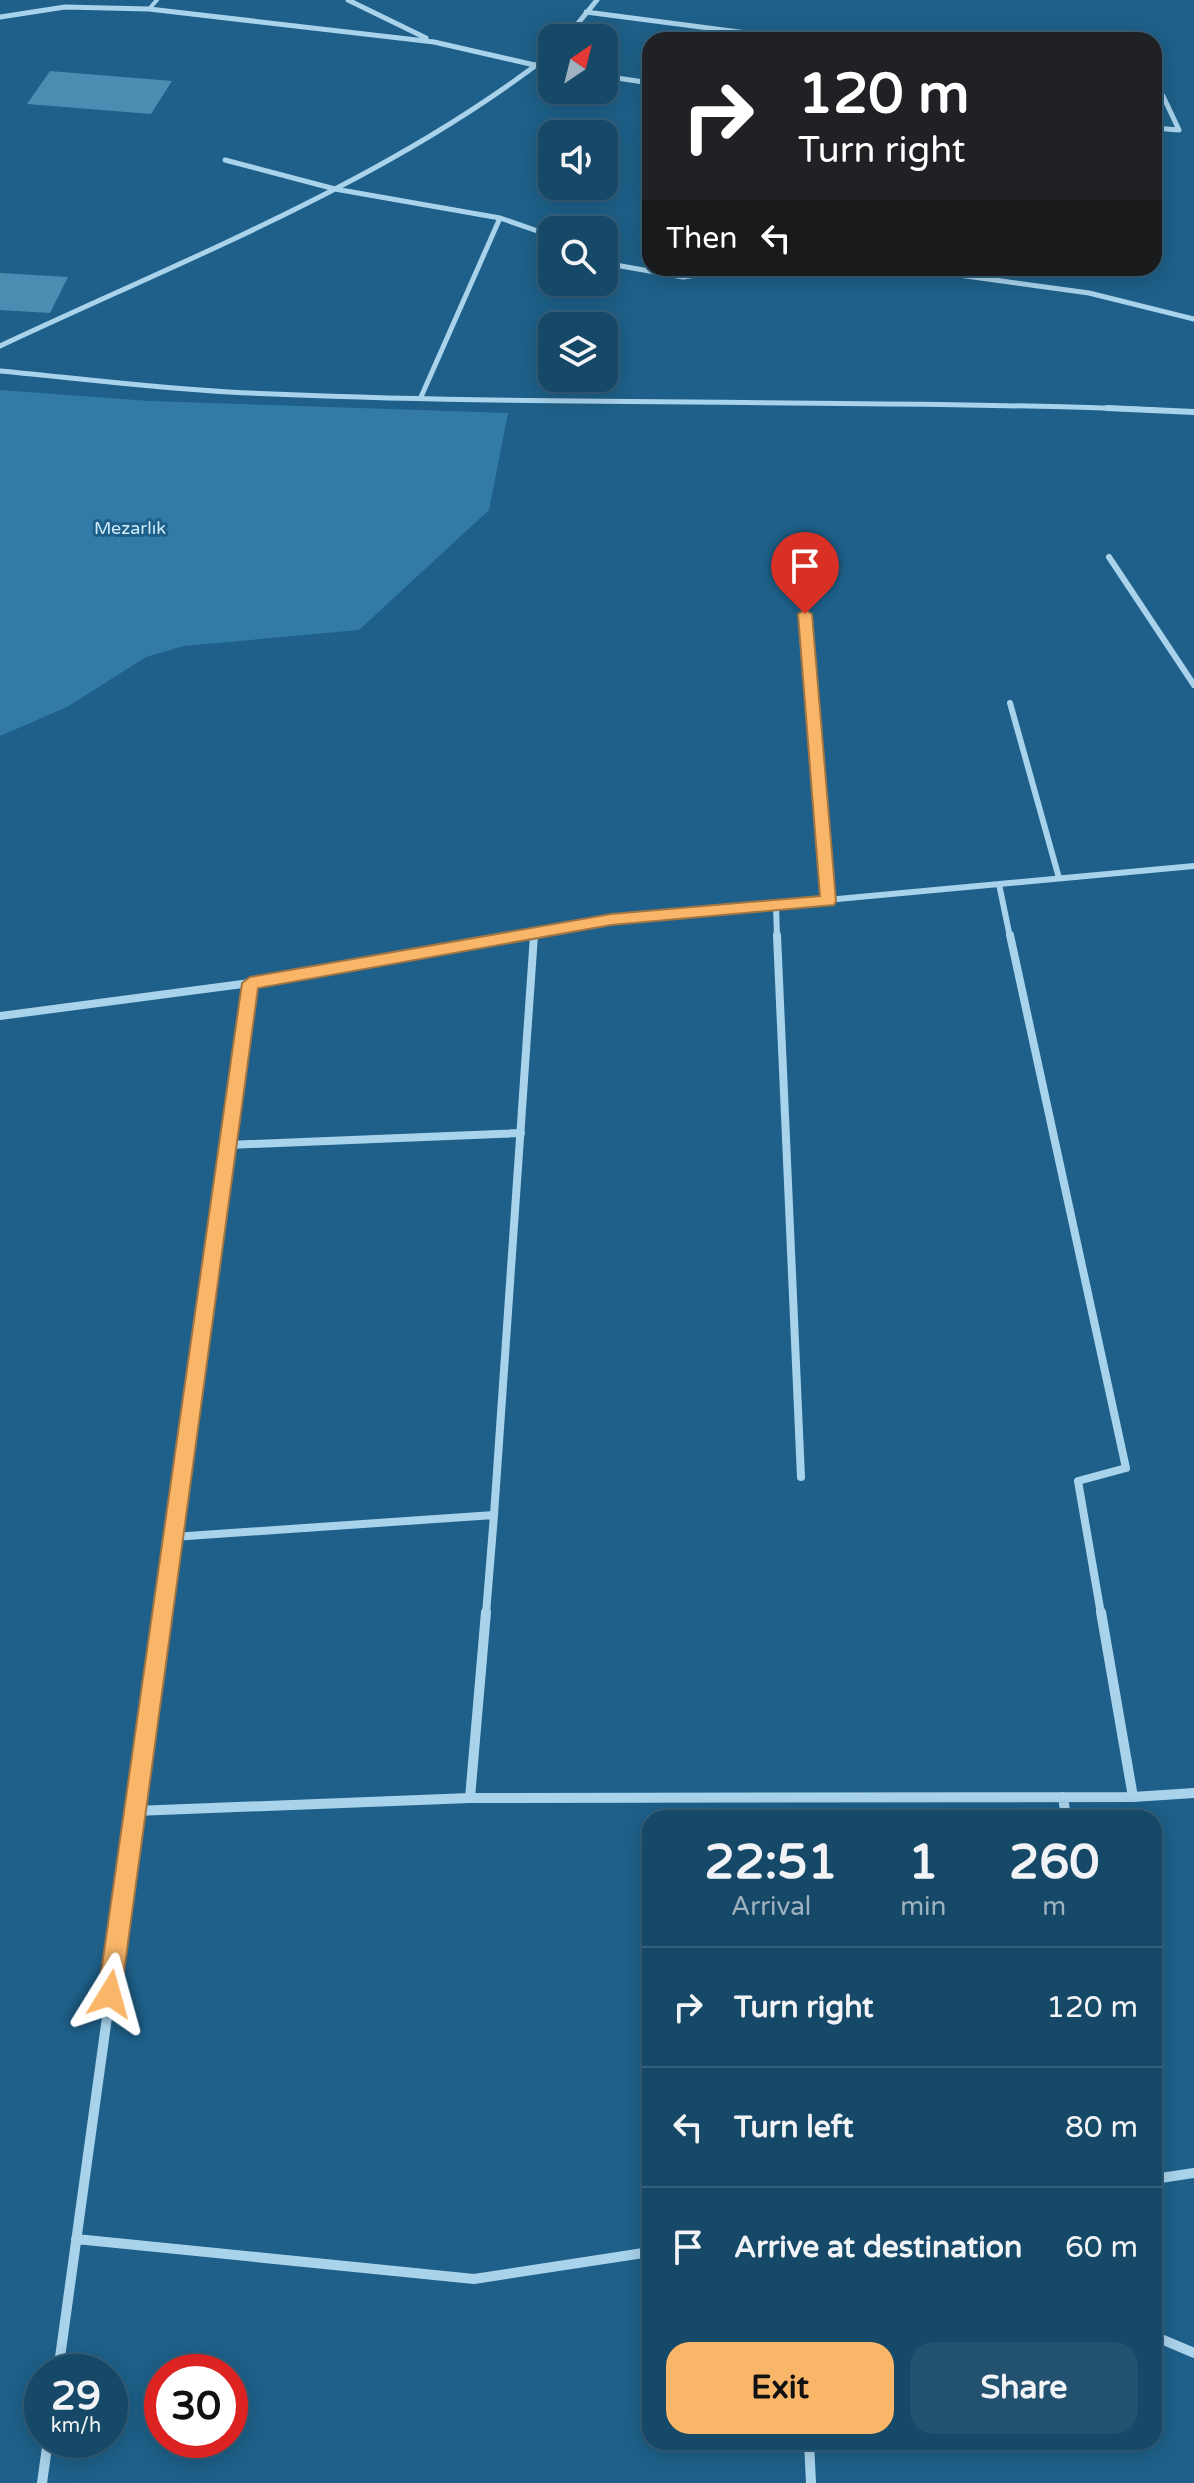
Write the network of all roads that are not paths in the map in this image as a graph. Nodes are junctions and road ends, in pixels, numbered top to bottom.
1 (157, 0) edge
2 (348, 0) edge
3 (597, 0) edge
4 (149, 9) junction
5 (586, 12) junction
6 (0, 17) edge
7 (580, 24) edge
8 (740, 32) edge
9 (434, 42) junction
10 (538, 65) edge
11 (535, 67) junction
12 (538, 67) edge
13 (618, 78) edge
14 (642, 82) edge
15 (1162, 96) edge
16 (1162, 129) edge
17 (225, 160) dead end
18 (335, 189) junction
19 (500, 218) junction
20 (538, 231) edge
21 (618, 265) edge
22 (642, 270) edge
23 (978, 276) edge
24 (1194, 319) edge
25 (0, 346) edge
26 (0, 371) edge
27 (421, 397) junction
28 (1194, 412) edge
29 (1109, 557) dead end
30 (805, 614) dead end
31 (1194, 685) edge
32 (1010, 703) dead end
33 (1194, 866) edge
34 (1059, 878) junction
35 (999, 884) junction
36 (828, 901) junction
37 (776, 905) junction
38 (534, 933) junction
39 (250, 983) junction
40 (0, 1016) edge
41 (521, 1133) junction
42 (228, 1145) junction
43 (801, 1477) dead end
44 (494, 1515) junction
45 (173, 1537) junction
46 (1194, 1793) edge
47 (1063, 1797) junction
48 (1133, 1797) junction
49 (470, 1798) junction
50 (1065, 1810) edge
51 (135, 1811) junction
52 (1194, 2173) edge
53 (1162, 2178) edge
54 (76, 2239) junction
55 (642, 2253) edge
56 (1162, 2339) edge
57 (1194, 2353) edge
58 (60, 2354) edge
59 (809, 2450) edge
60 (45, 2458) edge
61 (42, 2483) edge
62 (811, 2483) edge

1 - 4 lane
2 - 9 street
3 - 5 street
4 - 6 street
4 - 9 street
5 - 7 street
5 - 8 street
9 - 11 street
10 - 11 street
11 - 12 street
11 - 18 street
13 - 14 street
15 - 16 street
17 - 18 street
18 - 19 street
18 - 25 street
19 - 20 street
19 - 27 street
21 - 22 street
23 - 24 street
26 - 27 street
27 - 28 street
29 - 31 street
30 - 36 street
32 - 34 street
33 - 34 street
34 - 35 street
35 - 36 street
35 - 48 street
36 - 37 street
37 - 38 street
37 - 43 street
38 - 39 street
38 - 41 street
39 - 40 street
39 - 42 street
41 - 42 street
41 - 44 street
42 - 45 street
44 - 45 street
44 - 49 street
45 - 51 street
46 - 48 street
47 - 48 street
47 - 49 street
47 - 50 street
49 - 51 street
51 - 54 street
52 - 53 street
54 - 55 street
54 - 58 street
56 - 57 street
59 - 62 street
60 - 61 street

